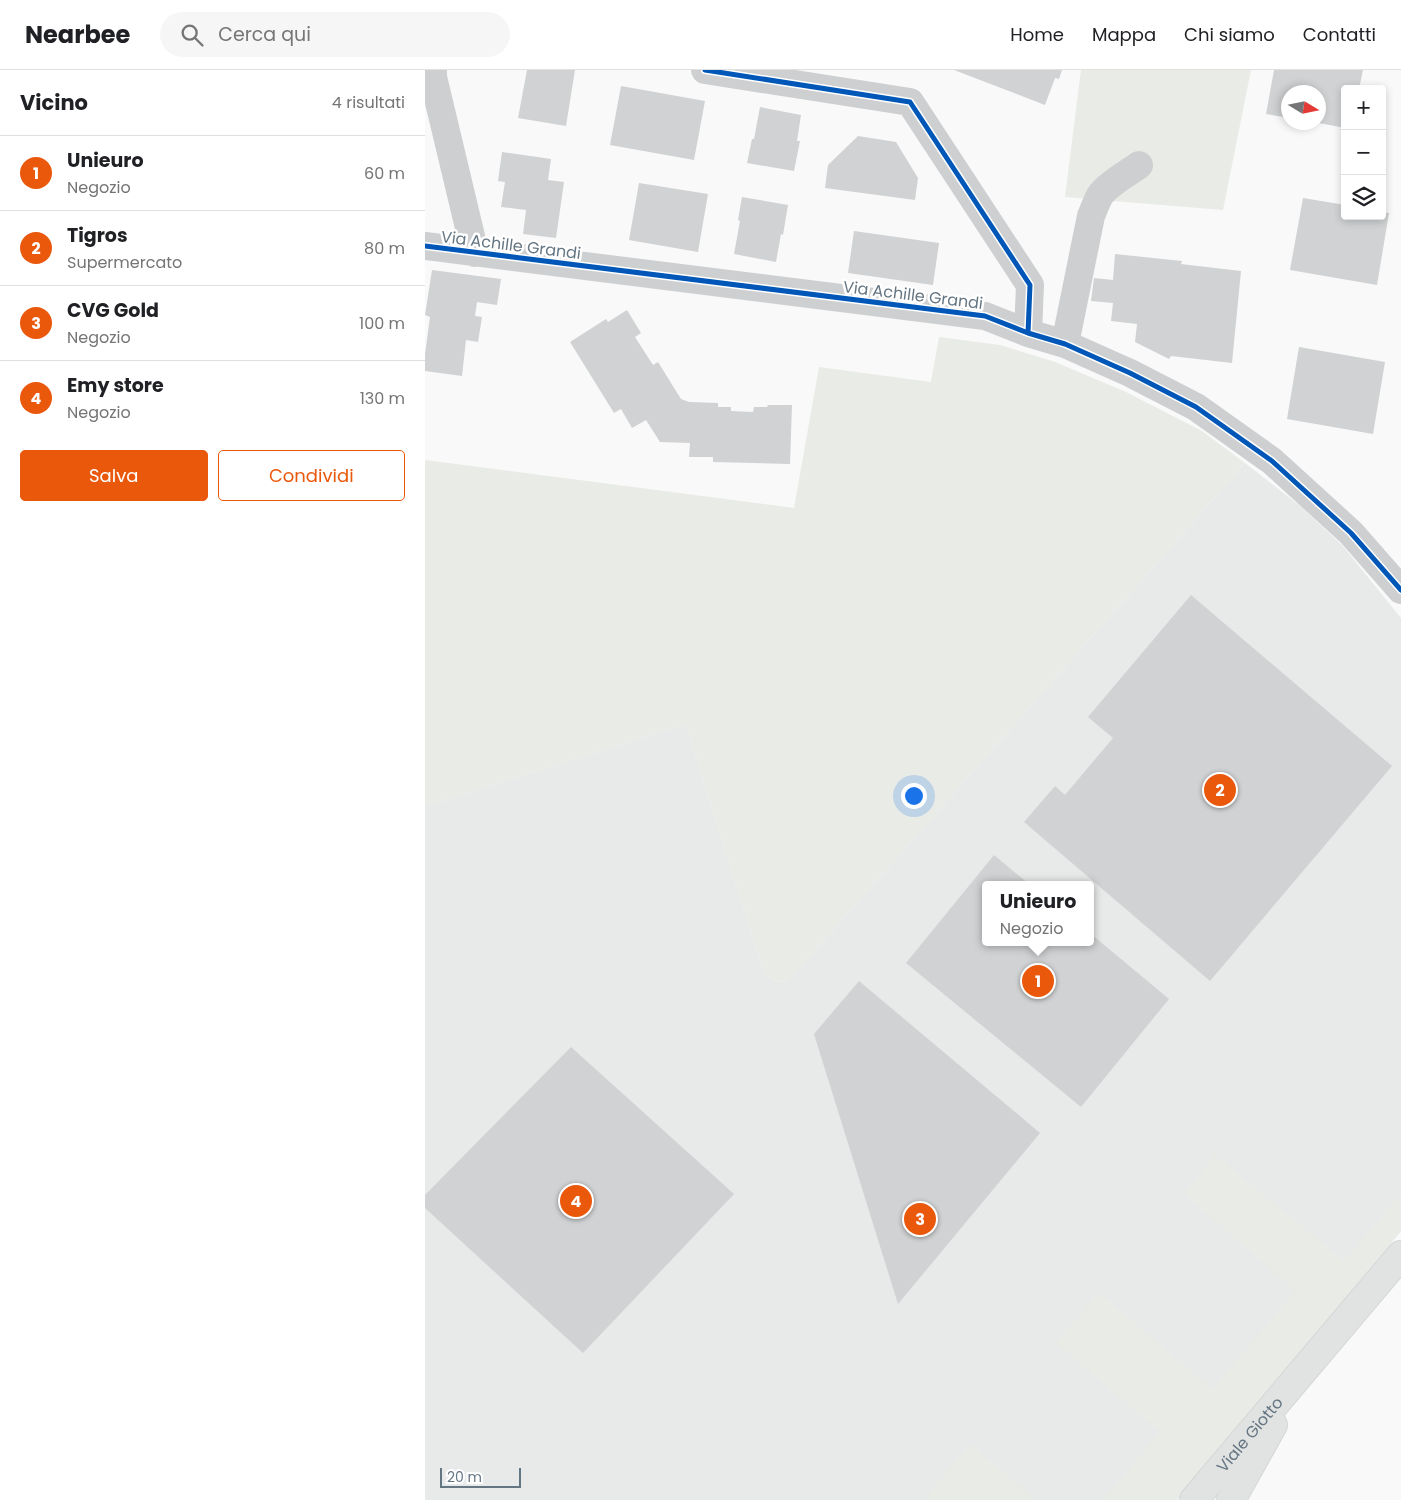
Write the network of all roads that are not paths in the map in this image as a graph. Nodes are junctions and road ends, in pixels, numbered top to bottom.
1 (433, 70) edge
2 (705, 70) edge
3 (1139, 166) dead end
4 (425, 246) edge
5 (475, 253) junction
6 (1028, 333) junction
7 (1065, 344) junction
8 (1401, 590) edge
9 (1401, 1255) edge
10 (1305, 1367) junction
11 (1194, 1500) edge
12 (1231, 1500) edge

1 - 5 street
2 - 6 street
3 - 7 street
4 - 5 street, Via Achille Grandi
5 - 6 street, Via Achille Grandi
6 - 7 street, Via Achille Grandi
7 - 8 street, Via Achille Grandi
9 - 10 main road, Viale Giotto
10 - 11 main road, Viale Giotto
10 - 12 main road, Viale Giotto

